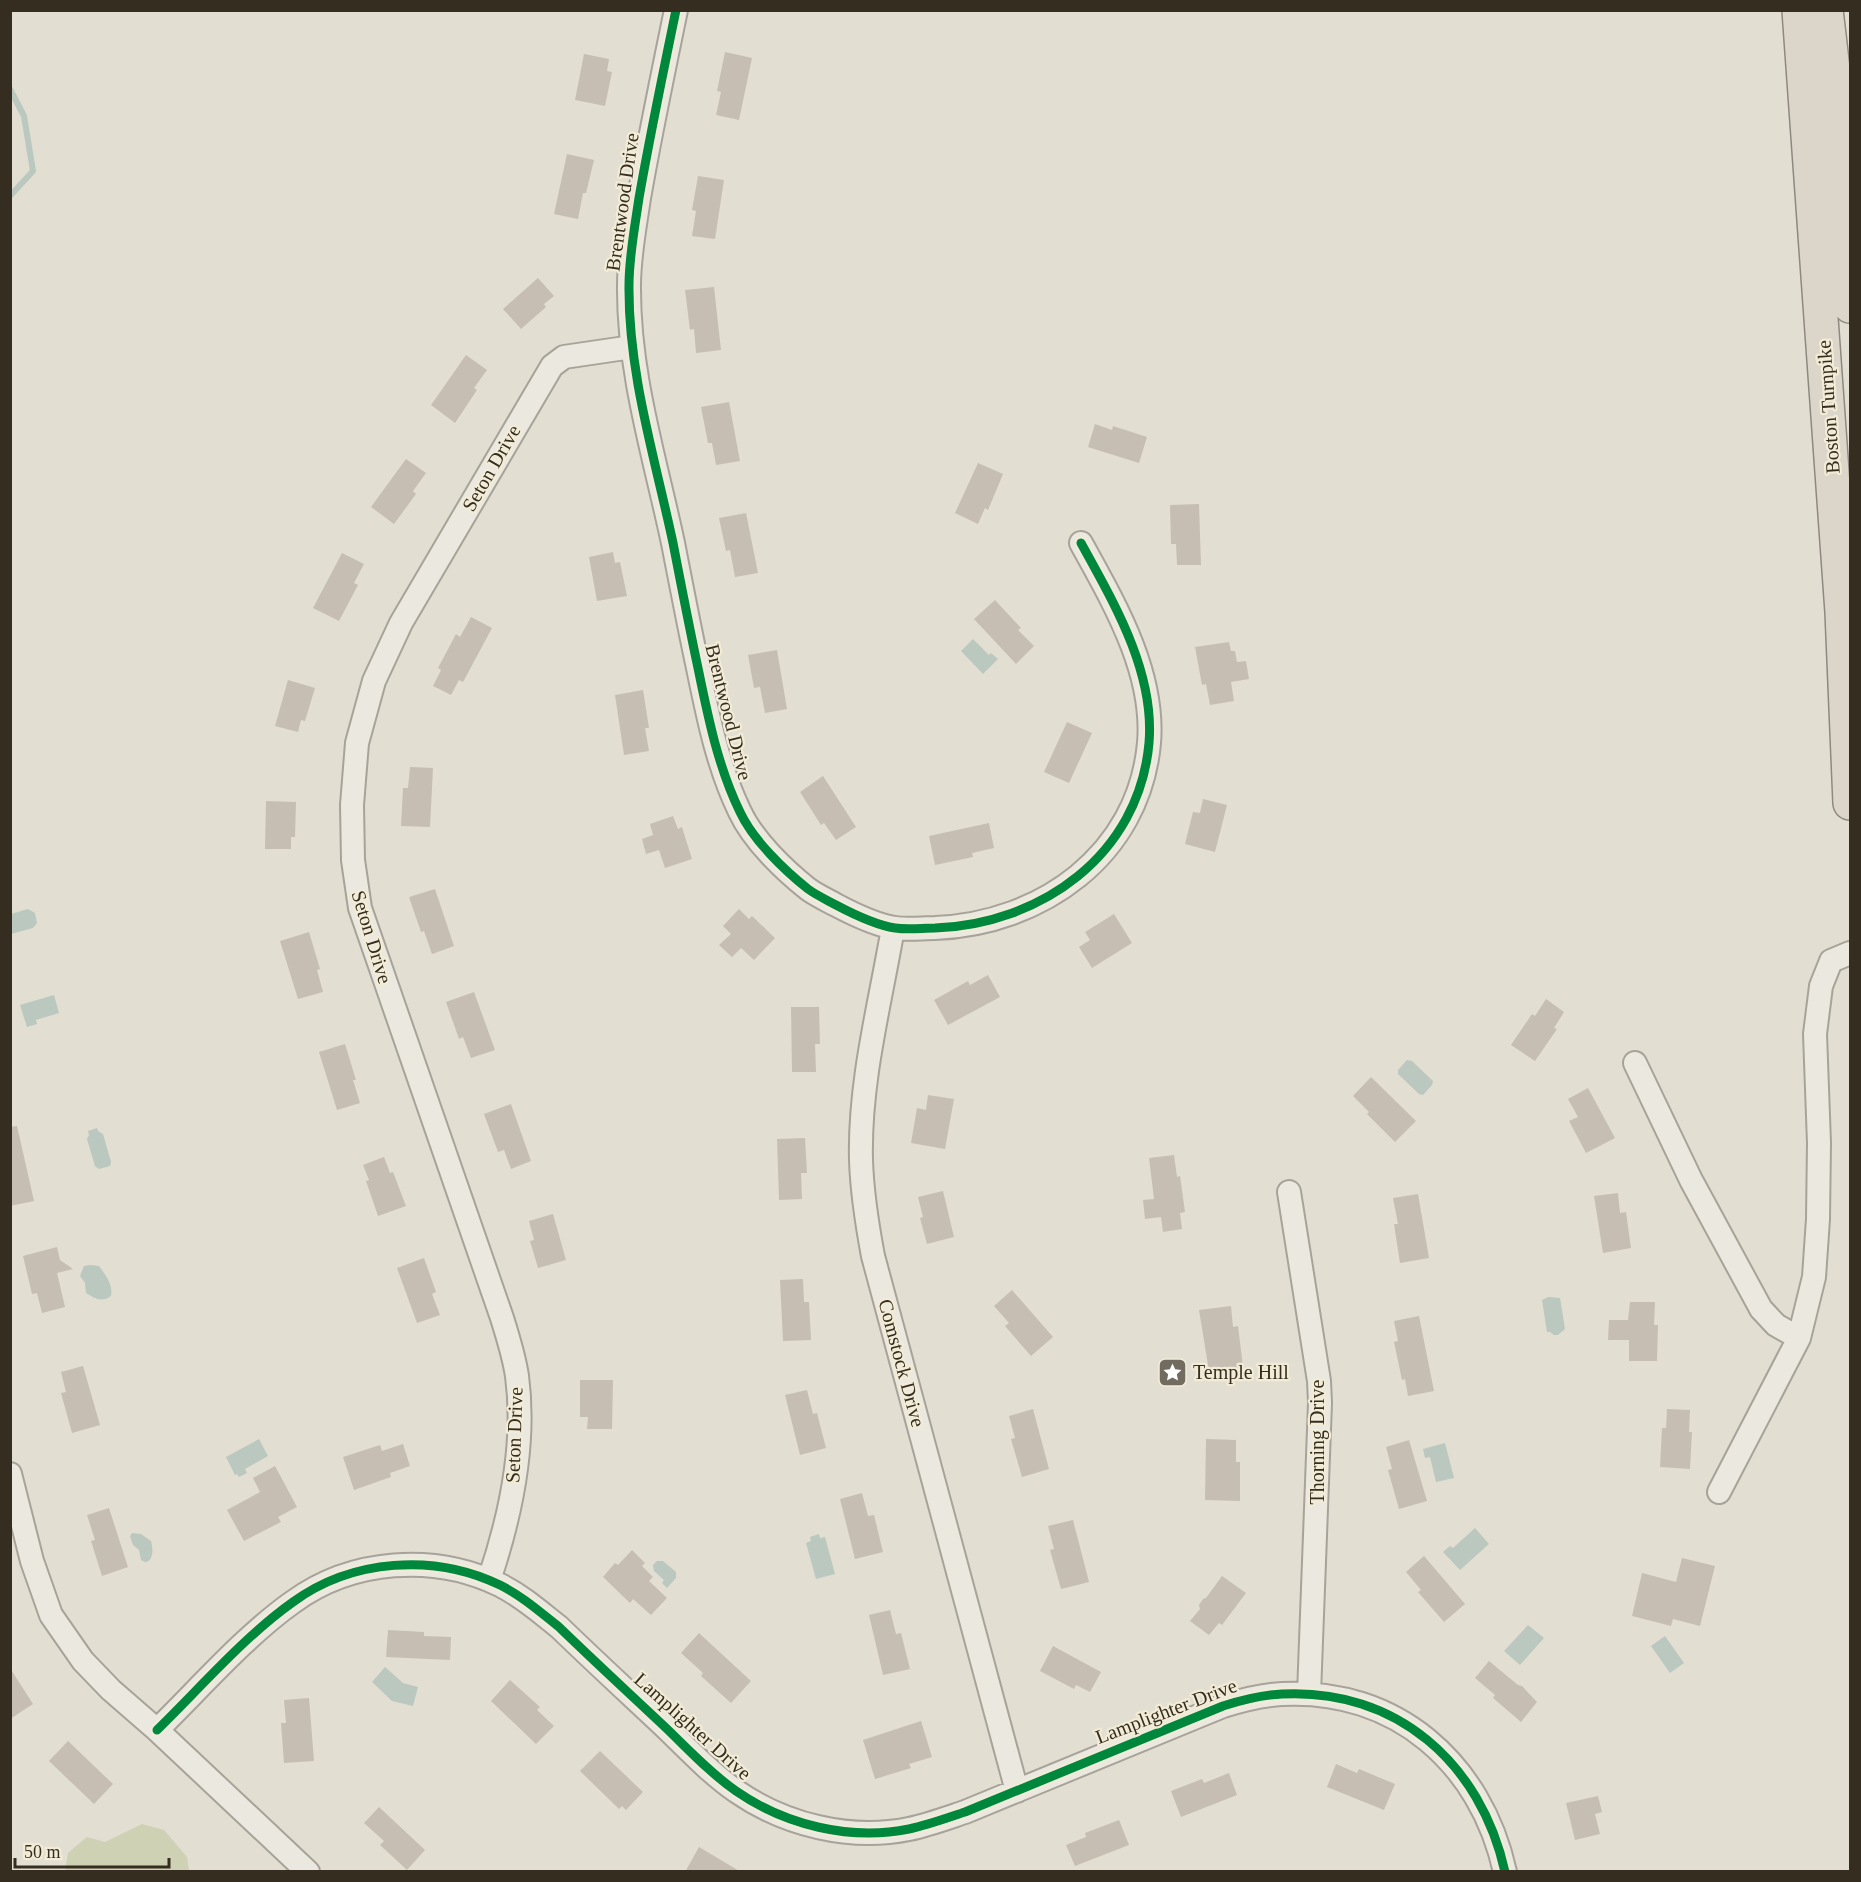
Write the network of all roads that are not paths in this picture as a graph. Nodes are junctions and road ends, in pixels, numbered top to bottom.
1 (675, 10) edge
2 (1799, 10) edge
3 (1826, 10) edge
4 (1851, 306) edge
5 (632, 347) junction
6 (1081, 543) dead end
7 (1851, 803) edge
8 (893, 928) junction
9 (1851, 953) edge
10 (1635, 1063) dead end
11 (1289, 1192) dead end
12 (1799, 1338) junction
13 (10, 1474) edge
14 (1719, 1492) dead end
15 (489, 1580) junction
16 (1309, 1694) junction
17 (157, 1730) junction
18 (1017, 1791) junction
19 (296, 1868) edge
20 (1505, 1872) edge

1 - 5 street, Brentwood Drive
2 - 7 highway, Boston Turnpike
3 - 4 highway
5 - 8 street, Brentwood Drive
5 - 15 street, Seton Drive
6 - 8 street, Brentwood Drive
8 - 18 street, Comstock Drive
9 - 12 street
10 - 12 street
11 - 16 street, Thorning Drive
12 - 14 street
13 - 17 street
15 - 17 street, Lamplighter Drive
15 - 18 street, Lamplighter Drive
16 - 18 street, Lamplighter Drive
16 - 20 street, Lamplighter Drive
17 - 19 street

